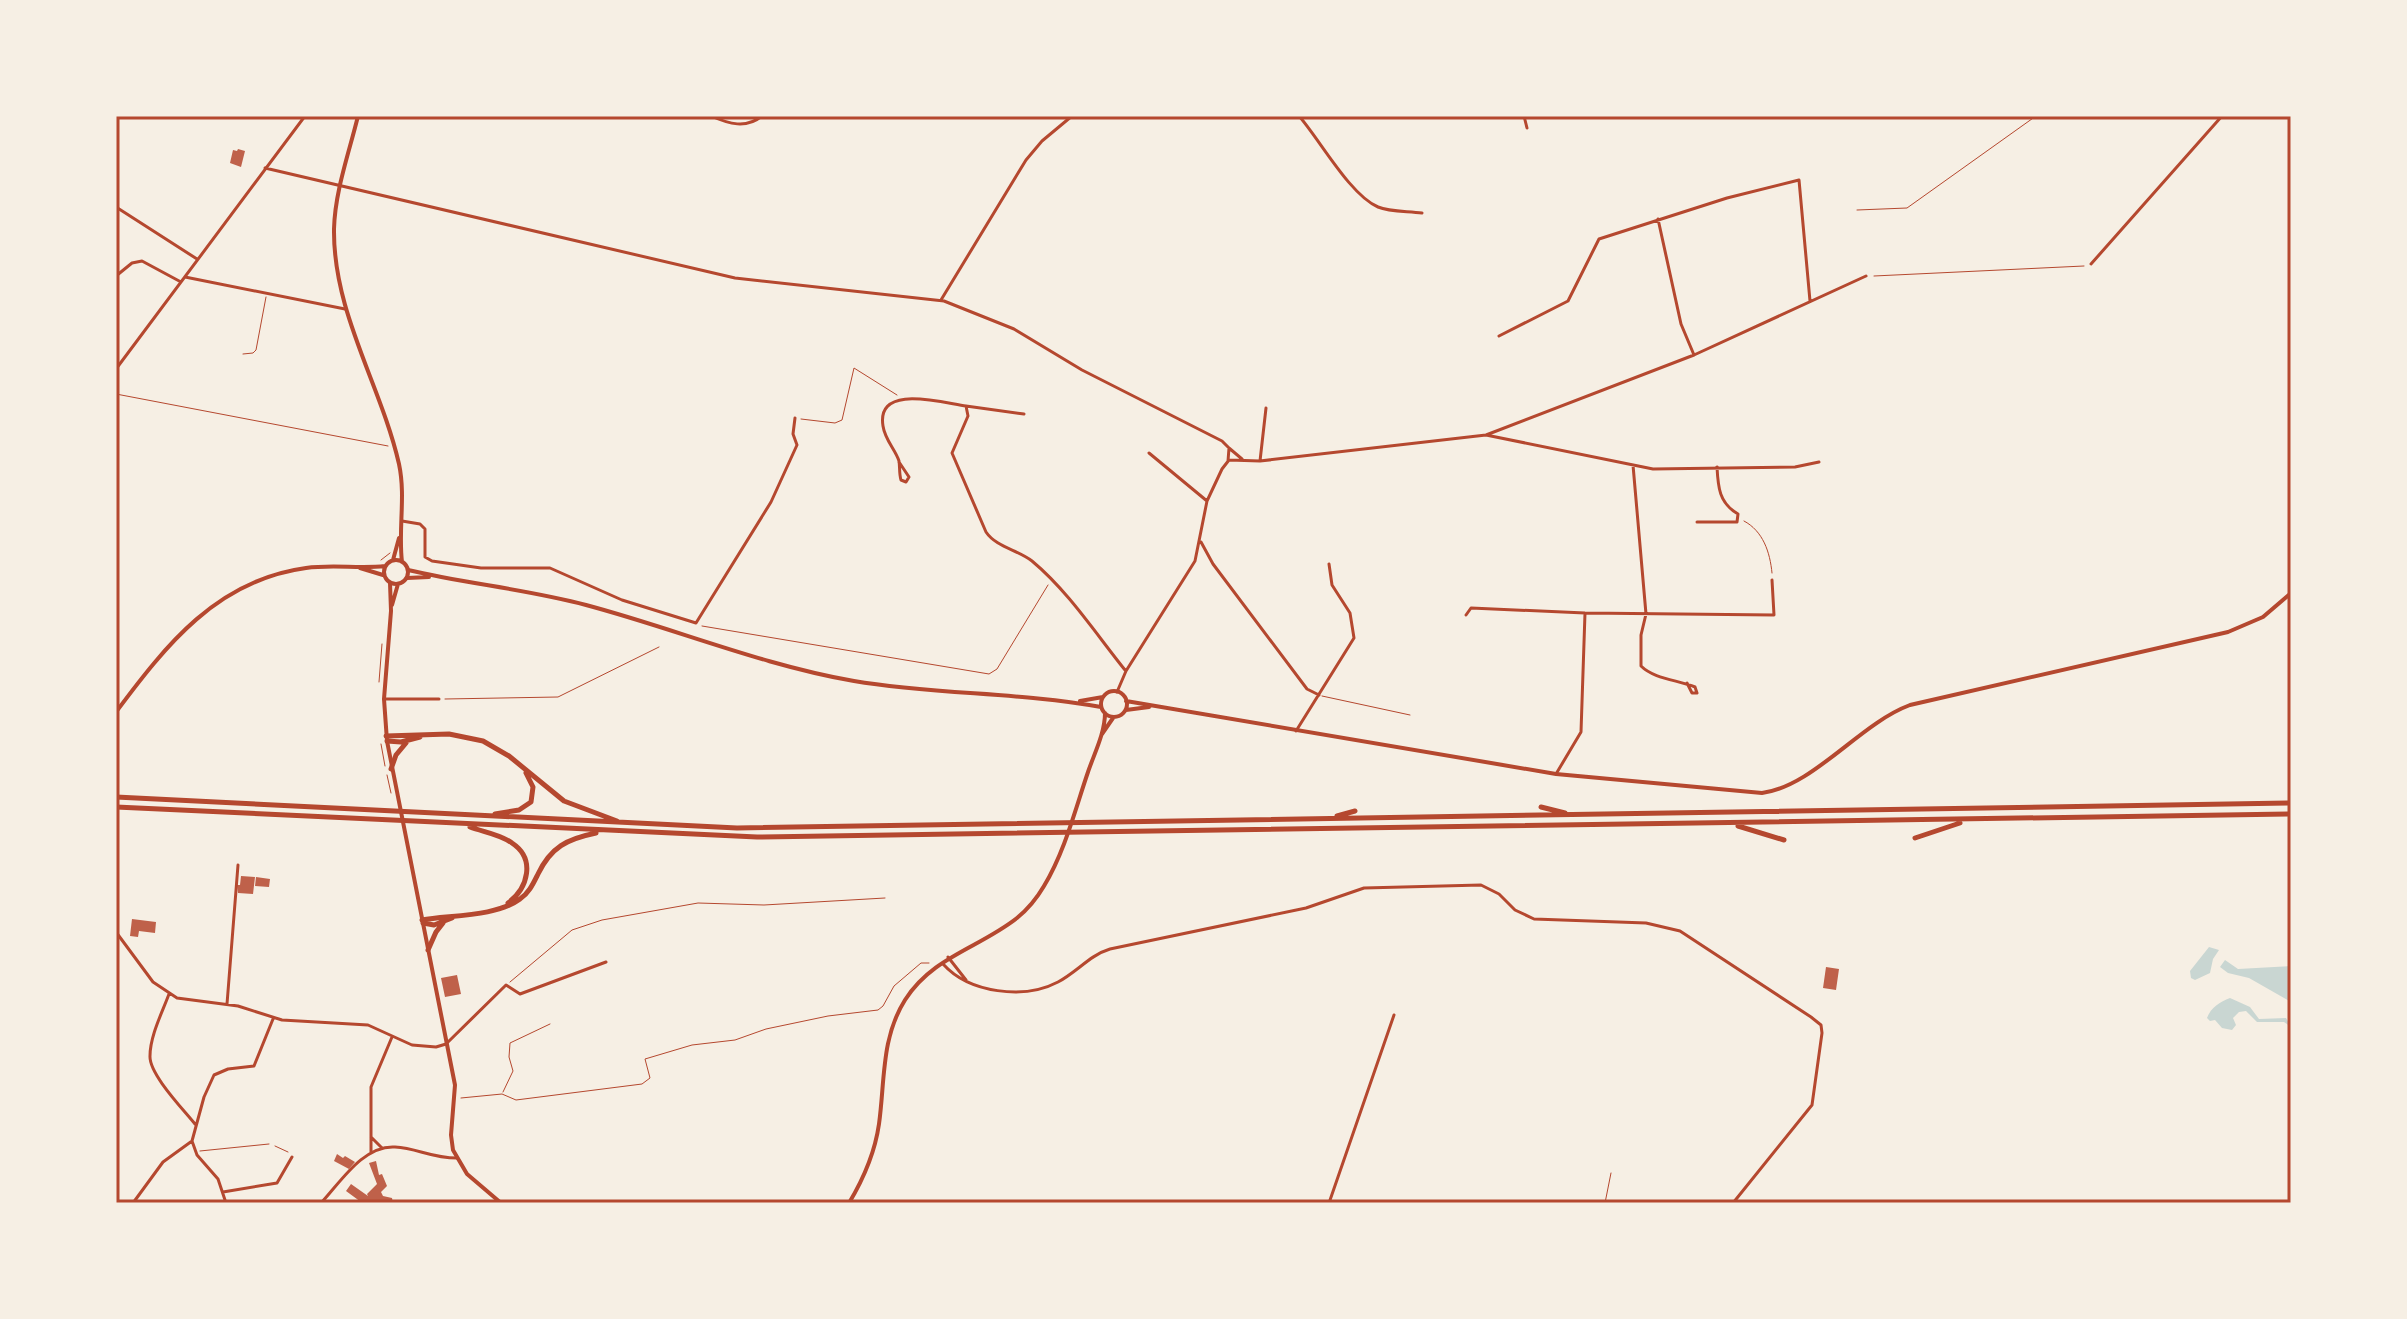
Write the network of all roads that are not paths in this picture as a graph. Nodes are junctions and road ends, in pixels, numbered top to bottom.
1 (305, 116) edge
2 (358, 116) edge
3 (711, 116) edge
4 (762, 116) edge
5 (1072, 116) edge
6 (1299, 116) edge
7 (1524, 116) edge
8 (2222, 116) edge
9 (1527, 128) dead end
10 (265, 168) junction
11 (340, 186) junction
12 (116, 207) edge
13 (1422, 213) dead end
14 (1658, 219) junction
15 (198, 260) junction
16 (2091, 264) road end
17 (116, 276) edge
18 (1866, 276) road end
19 (185, 277) junction
20 (181, 282) junction
21 (267, 294) junction
22 (941, 300) junction
23 (1810, 301) junction
24 (345, 309) junction
25 (1499, 336) dead end
26 (243, 354) dead end
27 (1694, 355) junction
28 (116, 369) edge
29 (966, 406) junction
30 (1266, 408) dead end
31 (1024, 414) dead end
32 (795, 418) road end
33 (1486, 435) junction
34 (1229, 448) junction
35 (1149, 453) dead end
36 (1242, 459) junction
37 (1228, 461) junction
38 (1260, 461) junction
39 (899, 462) dead end
40 (1819, 462) dead end
41 (1633, 464) junction
42 (1717, 467) junction
43 (1207, 501) junction
44 (402, 521) junction
45 (1697, 522) dead end
46 (401, 532) junction
47 (1201, 542) junction
48 (393, 560) junction
49 (402, 562) junction
50 (1329, 564) dead end
51 (350, 566) junction
52 (385, 566) junction
53 (408, 570) junction
54 (384, 575) junction
55 (436, 577) junction
56 (407, 578) junction
57 (1772, 580) road end
58 (390, 583) junction
59 (398, 584) junction
60 (2291, 593) edge
61 (391, 611) junction
62 (1585, 613) junction
63 (1646, 614) junction
64 (1466, 615) dead end
65 (1126, 671) junction
66 (1687, 683) dead end
67 (1117, 692) junction
68 (1319, 695) junction
69 (1103, 697) junction
70 (384, 699) junction
71 (439, 699) road end
72 (1073, 701) junction
73 (1126, 701) junction
74 (1101, 707) junction
75 (1159, 707) junction
76 (1125, 710) junction
77 (116, 712) edge
78 (1105, 713) junction
79 (1410, 715) dead end
80 (1113, 717) junction
81 (1296, 731) junction
82 (425, 735) junction
83 (1101, 736) junction
84 (387, 738) junction
85 (408, 741) junction
86 (524, 768) junction
87 (391, 769) junction
88 (1556, 774) junction
89 (116, 797) edge
90 (2291, 803) edge
91 (116, 807) edge
92 (1541, 807) dead end
93 (1355, 811) dead end
94 (2291, 814) edge
95 (1574, 815) junction
96 (483, 816) junction
97 (1328, 818) junction
98 (1977, 819) junction
99 (626, 823) junction
100 (464, 824) junction
101 (1721, 824) junction
102 (605, 831) junction
103 (1915, 838) dead end
104 (1784, 840) dead end
105 (238, 865) dead end
106 (504, 906) junction
107 (453, 918) junction
108 (422, 922) junction
109 (444, 923) junction
110 (116, 932) edge
111 (428, 950) junction
112 (948, 957) junction
113 (606, 962) dead end
114 (941, 962) junction
115 (968, 982) junction
116 (169, 994) junction
117 (227, 1004) junction
118 (1394, 1015) dead end
119 (273, 1018) junction
120 (392, 1036) junction
121 (446, 1044) junction
122 (195, 1124) junction
123 (370, 1136) junction
124 (192, 1141) junction
125 (269, 1144) road end
126 (382, 1148) junction
127 (195, 1152) junction
128 (371, 1152) junction
129 (292, 1157) road end
130 (457, 1158) junction
131 (1611, 1173) dead end
132 (223, 1192) junction
133 (499, 1202) edge
134 (133, 1203) edge
135 (226, 1203) edge
136 (321, 1203) edge
137 (849, 1203) edge
138 (1329, 1203) edge
139 (1605, 1203) edge
140 (1733, 1203) edge

1 - 10 street
2 - 11 street
3 - 4 street
5 - 22 street
6 - 13 street
7 - 9 street
8 - 16 street
10 - 11 street
10 - 15 street
11 - 22 street
11 - 24 street
12 - 15 street
14 - 23 street
14 - 25 street
14 - 27 street
15 - 19 street
17 - 20 street
18 - 23 street
19 - 20 street
19 - 21 street
20 - 28 street
21 - 24 street
21 - 26 lane
22 - 34 street
23 - 27 street
24 - 44 street
27 - 33 street
29 - 31 street
29 - 39 street
29 - 65 street
30 - 38 street
32 - 44 street
33 - 38 street
33 - 41 street
34 - 36 street
34 - 37 street
35 - 43 street
36 - 37 street
36 - 38 street
37 - 43 street
40 - 42 street
41 - 42 street
41 - 63 street
42 - 45 street
43 - 47 street
44 - 46 street
46 - 48 street
46 - 49 street
47 - 65 street
47 - 68 street
48 - 49 street
48 - 52 street
49 - 53 street
50 - 68 street
51 - 52 street
51 - 54 street
51 - 77 street
52 - 54 street
53 - 55 street
53 - 56 street
54 - 58 street
55 - 56 street
55 - 72 street
56 - 59 street
57 - 63 street
58 - 59 street
58 - 61 street
59 - 61 street
60 - 88 street
61 - 70 street
62 - 63 street
62 - 64 street
62 - 88 street
63 - 66 street
65 - 67 street
67 - 69 street
67 - 73 street
68 - 79 lane
68 - 81 street
69 - 72 street
69 - 74 street
70 - 71 street
70 - 84 street
72 - 74 street
73 - 75 street
73 - 76 street
74 - 78 street
75 - 76 street
75 - 81 street
76 - 80 street
78 - 80 street
78 - 83 street
80 - 83 street
81 - 88 street
82 - 84 highway
82 - 85 highway
82 - 86 highway
83 - 112 street
84 - 85 highway
84 - 87 street
85 - 87 highway
86 - 96 highway
86 - 99 highway
87 - 108 street
89 - 96 highway
90 - 95 highway
91 - 100 highway
92 - 95 highway
93 - 97 highway
94 - 98 highway
95 - 97 highway
96 - 99 highway
97 - 99 highway
98 - 101 highway
98 - 103 highway
100 - 102 highway
100 - 106 highway
101 - 102 highway
101 - 104 highway
102 - 106 highway
105 - 117 street
106 - 107 highway
107 - 108 highway
107 - 109 highway
108 - 109 highway
108 - 111 street
109 - 111 highway
110 - 116 street
111 - 121 street
112 - 114 street
112 - 115 street
113 - 121 street
114 - 115 street
114 - 137 street
115 - 140 street
116 - 117 street
116 - 122 street
117 - 119 street
118 - 138 street
119 - 120 street
119 - 122 street
120 - 121 street
120 - 123 street
121 - 130 street
122 - 124 street
123 - 126 street
123 - 128 street
124 - 127 street
124 - 134 street
125 - 127 lane
126 - 128 street
126 - 130 street
127 - 132 street
128 - 136 street
129 - 132 street
130 - 133 street
131 - 139 lane
132 - 135 street

